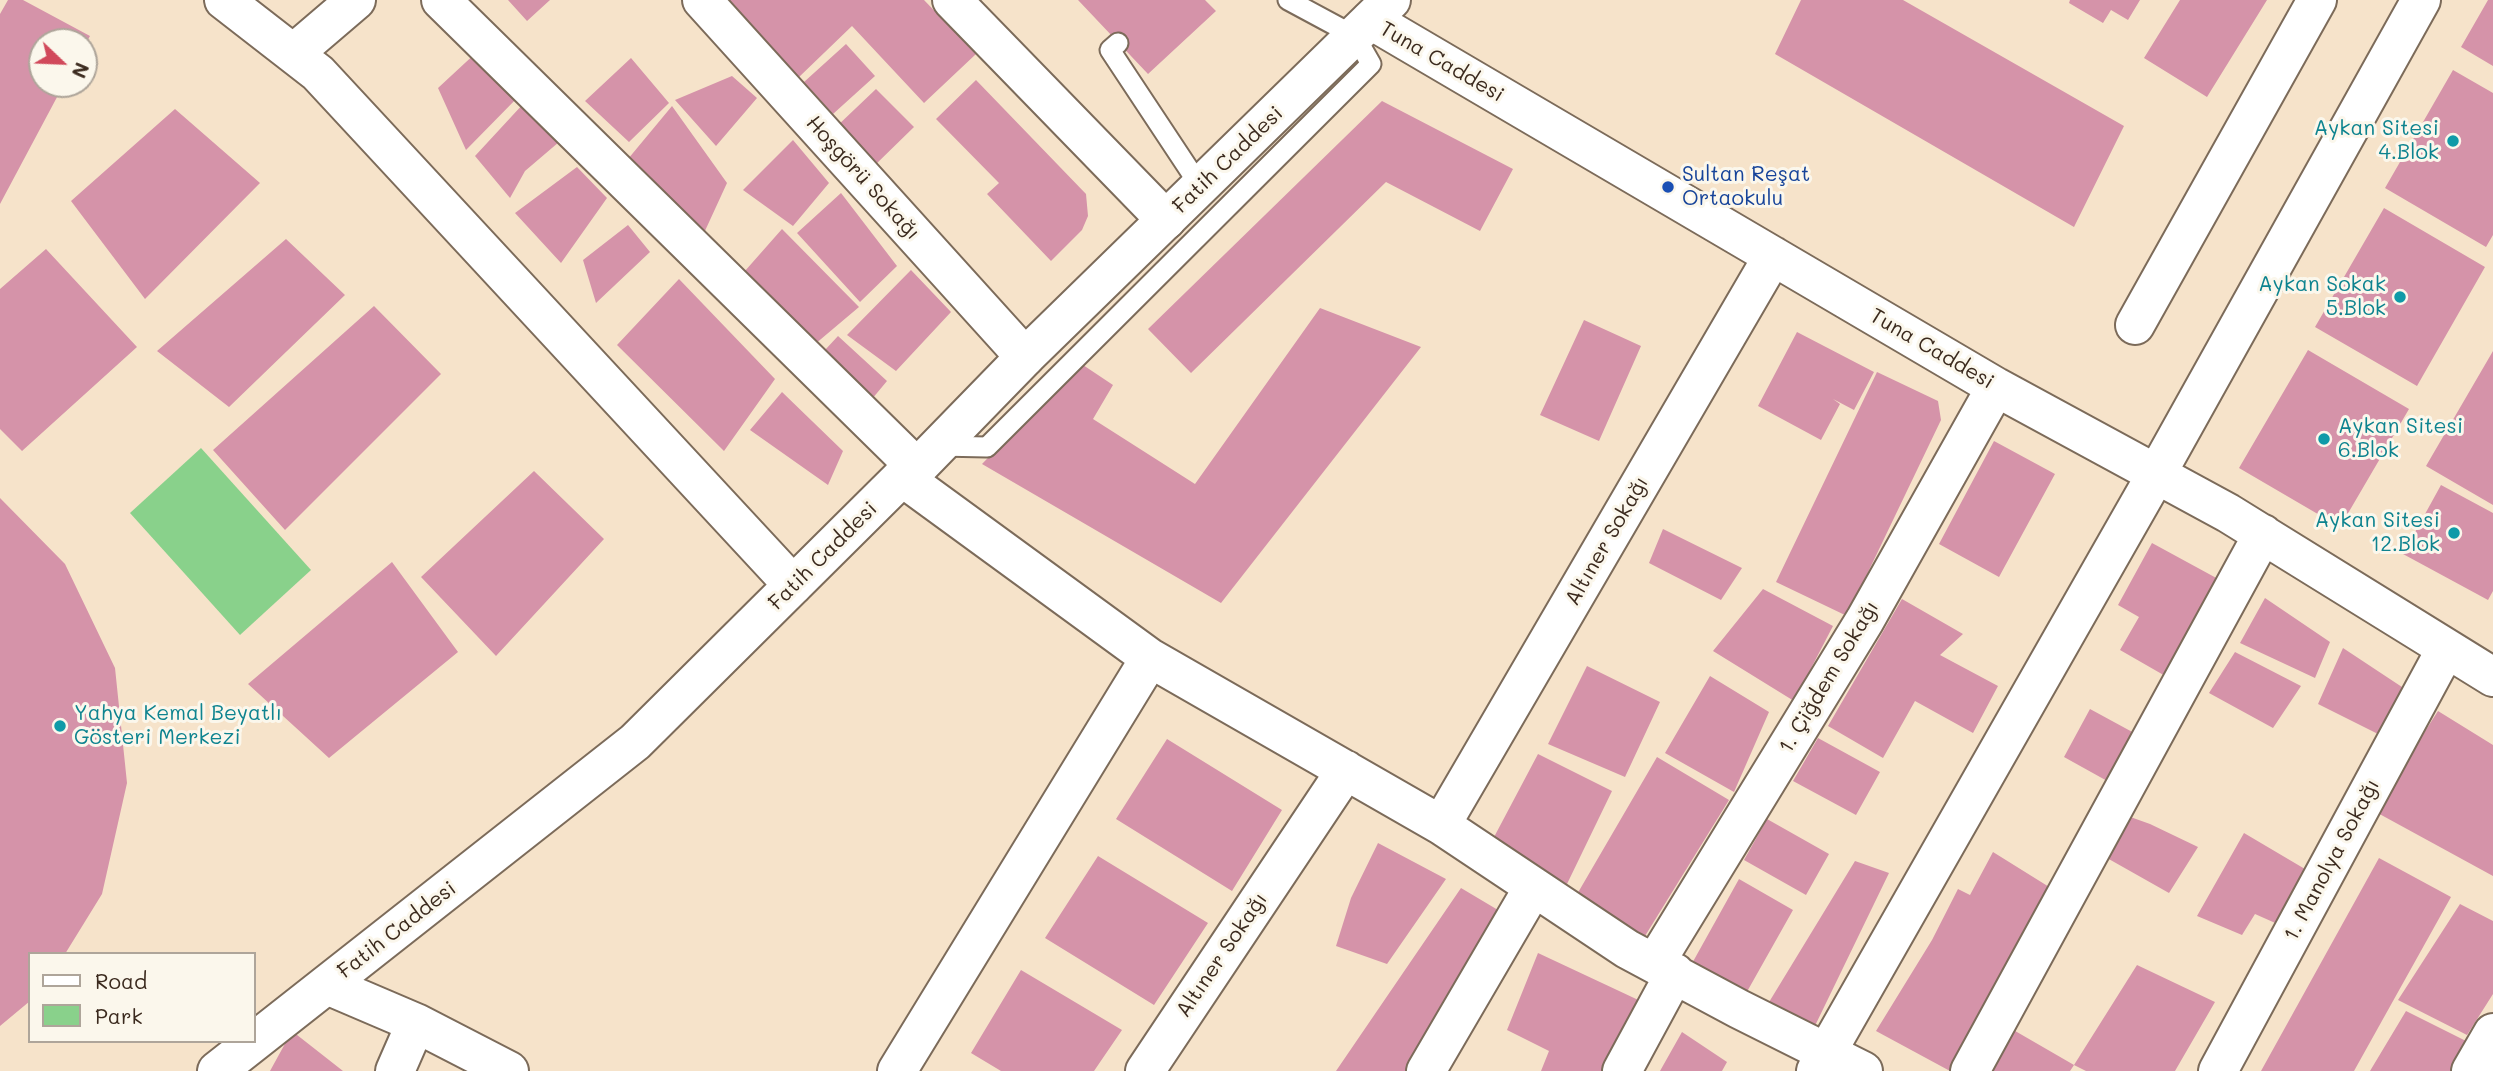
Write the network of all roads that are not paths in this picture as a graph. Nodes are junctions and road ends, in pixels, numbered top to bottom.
1 (224, 0) edge
2 (356, 0) edge
3 (441, 0) edge
4 (702, 0) edge
5 (952, 0) edge
6 (1288, 0) edge
7 (2317, 0) edge
8 (2421, 0) edge
9 (1372, 19) edge
10 (1118, 43) dead end
11 (294, 53) junction
12 (1200, 186) junction
13 (1166, 220) junction
14 (1773, 257) junction
15 (1110, 298) junction
16 (2135, 326) dead end
17 (1025, 357) junction
18 (1996, 387) junction
19 (919, 464) junction
20 (2157, 473) junction
21 (2263, 534) junction
22 (793, 585) junction
23 (2446, 649) junction
24 (1150, 658) junction
25 (2493, 677) edge
26 (1346, 770) junction
27 (1441, 825) junction
28 (1534, 888) junction
29 (1665, 968) junction
30 (327, 985) junction
31 (416, 1023) junction
32 (2493, 1033) edge
33 (256, 1041) edge
34 (253, 1043) edge
35 (1821, 1062) edge
36 (217, 1071) edge
37 (395, 1071) edge
38 (509, 1071) edge
39 (897, 1071) edge
40 (1145, 1071) edge
41 (1426, 1071) edge
42 (1622, 1071) edge
43 (1863, 1071) edge
44 (1970, 1071) edge
45 (2218, 1071) edge
46 (2471, 1071) edge

1 - 11 street
2 - 11 street
3 - 19 street
4 - 17 street, Hoşgörü Sokağı
5 - 13 street
6 - 9 lane
7 - 16 street
8 - 20 street
9 - 12 street, Fatih Caddesi
9 - 14 street, Tuna Caddesi
9 - 15 lane
10 - 12 lane
11 - 22 street
12 - 13 street, Fatih Caddesi
13 - 15 street, Fatih Caddesi
14 - 18 street, Tuna Caddesi
14 - 27 street, Altıner Sokağı
15 - 17 street, Fatih Caddesi
15 - 19 lane
17 - 19 street, Fatih Caddesi
18 - 20 street, Tuna Caddesi
18 - 29 street, 1. Çiğdem Sokağı
19 - 22 street, Fatih Caddesi
19 - 24 street
20 - 21 street, Tuna Caddesi
20 - 35 street
21 - 23 street, Tuna Caddesi
21 - 44 street
22 - 30 street, Fatih Caddesi
23 - 25 street, Tuna Caddesi
23 - 45 street, 1. Manolya Sokağı
24 - 26 street
24 - 39 street
26 - 27 street
26 - 40 street, Altıner Sokağı
27 - 28 street
28 - 29 street
28 - 41 street
29 - 35 street
29 - 42 street, 1. Çiğdem Sokağı
30 - 31 street
30 - 33 street, Fatih Caddesi
31 - 37 street
31 - 38 street
32 - 46 street
34 - 36 street, Fatih Caddesi
35 - 43 street

